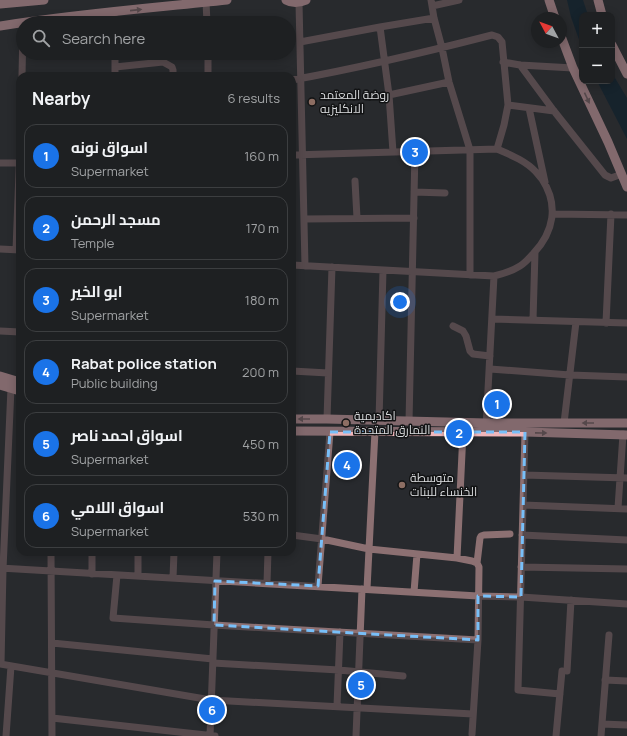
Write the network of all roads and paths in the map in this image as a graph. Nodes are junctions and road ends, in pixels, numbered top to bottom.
1 (44, 0) edge
2 (227, 0) edge
3 (286, 0) edge
4 (459, 0) edge
5 (549, 0) edge
6 (598, 0) edge
7 (20, 1) edge
8 (302, 1) edge
9 (206, 2) junction
10 (432, 3) edge
11 (0, 4) edge
12 (114, 12) junction
13 (553, 12) edge
14 (601, 12) edge
15 (81, 16) edge
16 (114, 16) edge
17 (207, 16) edge
18 (434, 18) junction
19 (16, 24) edge
20 (0, 26) edge
21 (380, 27) junction
22 (300, 42) junction
23 (442, 48) junction
24 (566, 48) edge
25 (614, 48) edge
26 (22, 60) edge
27 (115, 60) edge
28 (208, 60) edge
29 (384, 61) junction
30 (503, 62) junction
31 (520, 65) junction
32 (115, 66) junction
33 (573, 68) junction
34 (22, 72) edge
35 (115, 72) edge
36 (173, 72) edge
37 (208, 72) edge
38 (627, 74) edge
39 (301, 79) junction
40 (296, 80) edge
41 (449, 82) junction
42 (389, 95) junction
43 (508, 106) junction
44 (530, 108) junction
45 (554, 111) junction
46 (470, 150) junction
47 (497, 150) junction
48 (415, 151) junction
49 (393, 152) junction
50 (296, 155) edge
51 (302, 155) junction
52 (0, 163) edge
53 (16, 163) edge
54 (622, 174) junction
55 (355, 181) dead end
56 (546, 186) junction
57 (627, 187) edge
58 (414, 192) junction
59 (445, 193) dead end
60 (553, 214) junction
61 (610, 214) junction
62 (627, 215) edge
63 (357, 218) junction
64 (414, 218) junction
65 (304, 219) junction
66 (0, 249) edge
67 (16, 250) edge
68 (535, 252) junction
69 (296, 265) edge
70 (305, 266) junction
71 (332, 267) junction
72 (383, 270) junction
73 (413, 272) junction
74 (470, 275) junction
75 (494, 276) junction
76 (492, 319) junction
77 (533, 320) junction
78 (576, 322) junction
79 (606, 323) junction
80 (627, 323) edge
81 (453, 326) dead end
82 (0, 331) edge
83 (16, 332) edge
84 (490, 356) junction
85 (490, 369) junction
86 (296, 371) edge
87 (328, 373) junction
88 (570, 375) junction
89 (0, 376) edge
90 (627, 376) edge
91 (16, 381) edge
92 (0, 385) edge
93 (16, 390) edge
94 (296, 419) edge
95 (326, 419) junction
96 (379, 421) junction
97 (409, 422) junction
98 (564, 423) junction
99 (627, 423) edge
100 (486, 427) junction
101 (296, 431) edge
102 (375, 431) junction
103 (330, 432) junction
104 (463, 432) junction
105 (525, 432) junction
106 (625, 434) edge
107 (524, 475) junction
108 (623, 478) edge
109 (523, 505) junction
110 (618, 508) junction
111 (627, 509) edge
112 (510, 534) dead end
113 (522, 535) junction
114 (296, 536) edge
115 (322, 540) junction
116 (627, 540) edge
117 (369, 549) junction
118 (417, 554) junction
119 (51, 556) edge
120 (92, 556) edge
121 (138, 556) edge
122 (174, 556) edge
123 (216, 556) edge
124 (268, 556) edge
125 (457, 558) junction
126 (477, 563) junction
127 (521, 566) junction
128 (2, 569) edge
129 (627, 569) edge
130 (51, 571) junction
131 (92, 574) junction
132 (117, 575) junction
133 (138, 576) junction
134 (173, 578) junction
135 (216, 581) junction
136 (267, 584) junction
137 (318, 586) junction
138 (364, 589) junction
139 (414, 592) junction
140 (478, 596) junction
141 (520, 597) junction
142 (571, 600) junction
143 (627, 604) edge
144 (214, 625) junction
145 (340, 632) junction
146 (360, 633) junction
147 (609, 635) dead end
148 (478, 640) junction
149 (52, 643) junction
150 (213, 661) junction
151 (0, 664) edge
152 (11, 666) junction
153 (339, 670) junction
154 (52, 672) junction
155 (358, 672) junction
156 (403, 676) dead end
157 (605, 680) junction
158 (627, 681) edge
159 (560, 694) junction
160 (211, 700) junction
161 (337, 706) junction
162 (357, 707) junction
163 (474, 714) junction
164 (52, 718) junction
165 (602, 724) junction
166 (627, 725) edge
167 (472, 734) dead end
168 (6, 736) edge
169 (52, 736) edge
170 (212, 736) edge
171 (356, 736) edge
172 (556, 736) edge
173 (601, 736) edge

1 - 7 main road
2 - 9 main road
3 - 8 main road
4 - 10 street
5 - 13 main road
6 - 14 main road
7 - 11 main road
8 - 22 street
12 -> 9 main road
9 - 17 street
10 - 18 street
12 - 15 main road
12 - 16 street
18 - 21 street
18 - 23 street
19 - 20 main road
21 - 22 street
21 - 29 street
22 - 39 street
23 - 29 street
23 - 30 street
23 - 41 street
24 - 33 main road
25 - 38 main road
26 - 34 street
27 - 32 street
28 - 37 street
29 - 39 street
29 - 42 street
30 - 31 street
30 - 43 street
31 - 33 street
31 - 45 street
32 - 35 street
32 - 36 street
33 -> 54 main road
39 - 40 street
39 - 51 street
41 - 42 street
41 - 46 street
42 - 49 street
43 - 44 street
43 - 47 street
44 - 45 street
44 - 56 street
45 - 54 street
46 - 47 street
46 - 48 street
46 - 74 street
47 - 56 street
48 - 49 street
48 - 58 street
49 - 51 street
50 - 51 street
51 - 65 street
52 - 53 street
54 - 57 main road
55 - 63 street
56 - 60 street
58 - 59 street
58 - 64 street
60 - 61 street
60 - 68 street
61 - 62 street
61 - 79 street
63 - 64 street
63 - 65 street
64 - 73 street
65 - 70 street
66 - 67 street
68 - 75 street
68 - 77 street
69 - 70 street
70 - 71 street
71 - 72 street
71 - 87 street
72 - 73 street
72 - 96 street
73 - 74 street
73 - 97 street
74 - 75 street
75 - 76 street
76 - 77 street
76 - 84 street
77 - 78 street
78 - 79 street
78 - 88 street
79 - 80 street
81 - 84 street
82 - 83 street
84 - 85 street
85 - 88 street
85 - 100 street
86 - 87 street
87 - 95 street
88 - 90 street
88 - 98 street
89 - 91 main road
92 - 93 main road
93 - 128 street
95 -> 94 main road
95 - 96 main road
96 - 97 main road
97 - 100 main road
99 -> 98 main road
98 - 100 main road
100 - 104 main road
100 - 105 main road
101 - 103 main road
102 - 103 main road
102 - 104 main road
102 - 117 street
103 - 115 street
104 - 125 street
105 -> 106 main road
105 - 107 street
106 - 108 street
107 - 108 street
107 - 109 street
108 - 110 street
109 - 110 street
109 - 113 street
110 - 111 street
112 - 126 street
113 - 116 street
113 - 127 street
114 - 115 street
115 - 117 street
115 - 137 street
117 - 118 street
117 - 138 street
118 - 125 street
118 - 139 street
119 - 130 street
120 - 131 street
121 - 133 street
122 - 134 street
123 - 135 street
124 - 136 street
125 - 126 street
126 - 140 street
127 - 129 street
127 - 141 street
128 - 130 street
128 - 151 street
130 - 131 street
130 - 149 street
131 - 132 street
132 - 133 street
132 - 144 street
133 - 134 street
134 - 135 street
135 - 136 street
135 - 144 street
136 - 137 street
137 - 138 street
138 - 139 street
138 - 146 street
139 - 140 street
140 - 141 street
140 - 148 street
141 - 142 street
141 - 159 street
142 - 143 street
142 - 159 street
144 - 145 street
144 - 150 street
145 - 146 street
145 - 153 street
146 - 148 street
146 - 155 street
147 - 157 street
148 - 163 street
149 - 150 street
149 - 154 street
150 - 153 street
150 - 160 street
151 - 152 street
152 - 154 street
152 - 168 street
153 - 155 street
153 - 161 street
154 - 160 street
154 - 164 street
155 - 156 street
155 - 162 street
157 - 158 street
157 - 165 street
159 - 172 street
160 - 161 street
160 - 170 street
161 - 162 street
162 - 163 street
162 - 171 street
163 - 167 street
164 - 169 street
164 - 170 street
165 - 166 street
165 - 173 street

